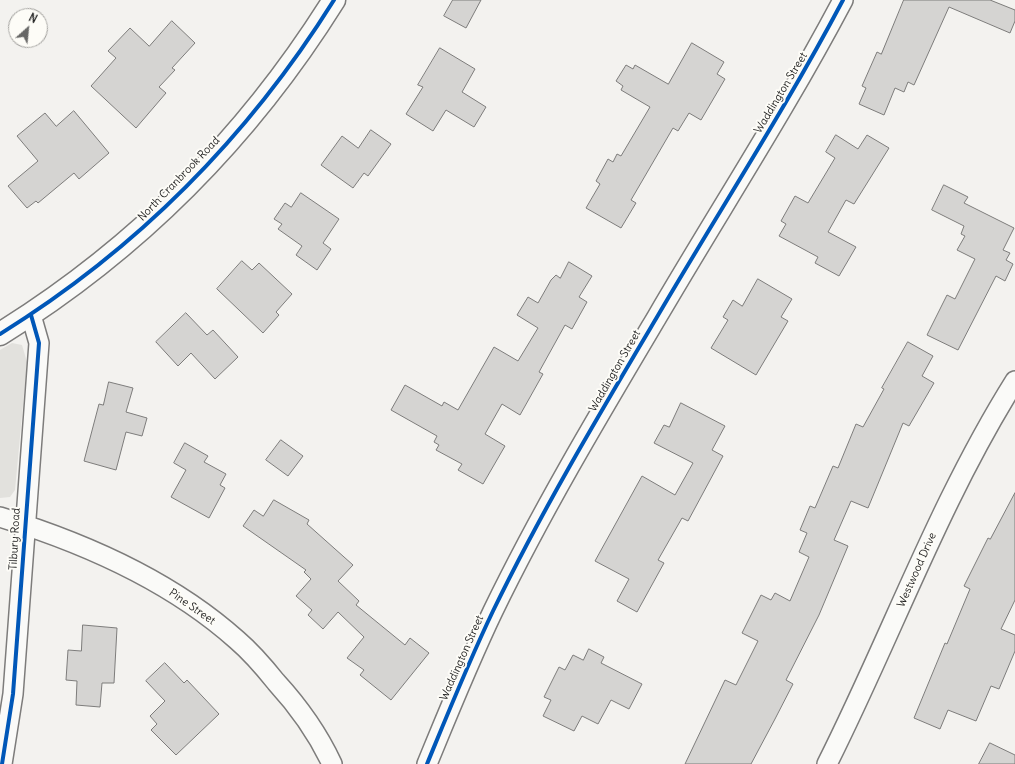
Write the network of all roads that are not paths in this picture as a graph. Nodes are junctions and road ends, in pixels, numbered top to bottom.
1 (334, 0) edge
2 (844, 0) edge
3 (31, 315) junction
4 (0, 334) edge
5 (1015, 381) edge
6 (0, 517) edge
7 (25, 525) junction
8 (2, 764) edge
9 (332, 764) edge
10 (427, 764) edge
11 (828, 764) edge

1 - 3 street, North Cranbrook Road
2 - 10 street, Waddington Street
3 - 4 street, North Cranbrook Road
3 - 7 street, Tilbury Road
5 - 11 street, Westwood Drive
6 - 7 street, Pine Street
7 - 8 street, Tilbury Road
7 - 9 street, Pine Street

